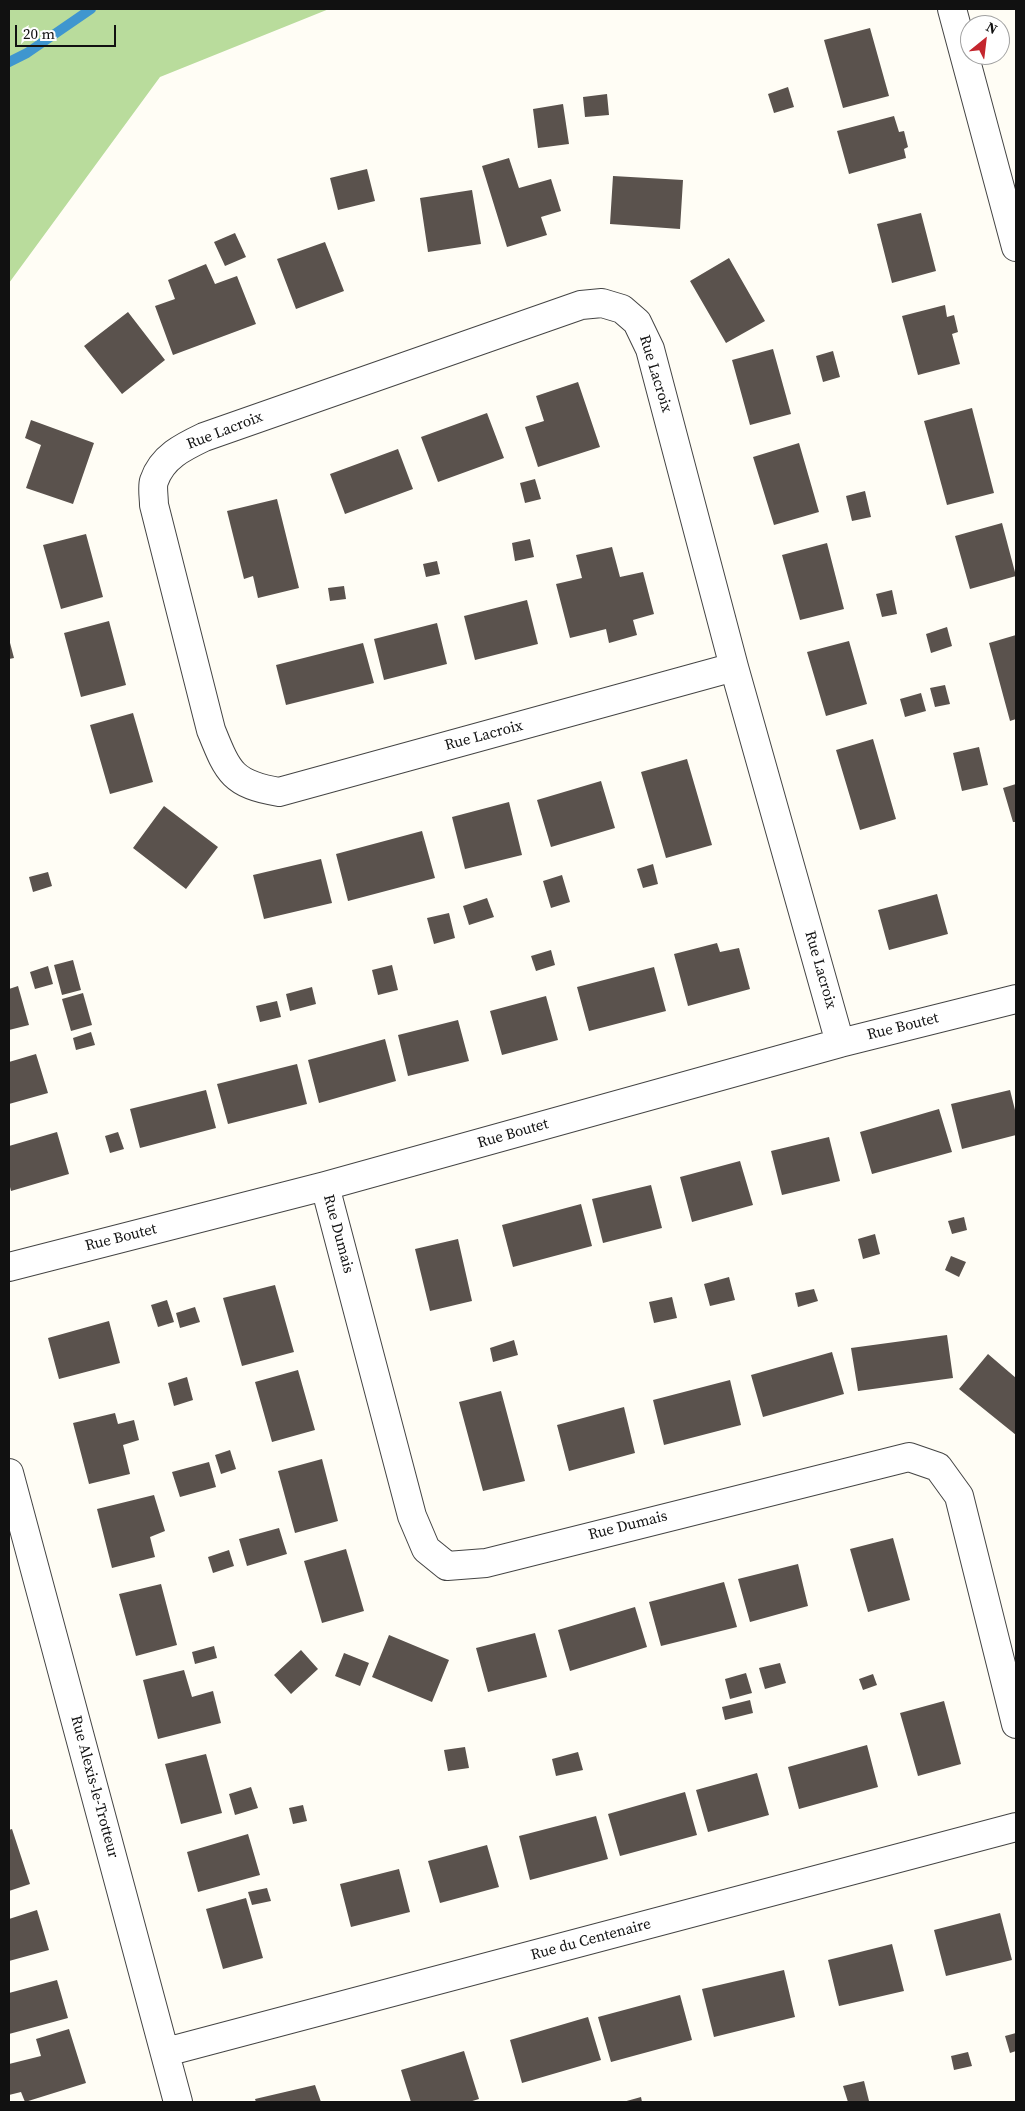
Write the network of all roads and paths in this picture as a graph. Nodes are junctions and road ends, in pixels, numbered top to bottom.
1 (952, 9) edge
2 (1016, 247) edge
3 (734, 667) junction
4 (1016, 999) edge
5 (840, 1043) junction
6 (325, 1186) junction
7 (9, 1267) edge
8 (9, 1473) edge
9 (1016, 1724) edge
10 (1016, 1827) edge
11 (166, 2052) junction
12 (178, 2102) edge

1 - 2 street
3 - 3 street, Rue Lacroix
3 - 5 street, Rue Lacroix
4 - 5 street, Rue Boutet
5 - 6 street, Rue Boutet
6 - 7 street, Rue Boutet
6 - 9 street, Rue Dumais
8 - 11 street, Rue Alexis-le-Trotteur
10 - 11 street, Rue du Centenaire
11 - 12 street, Rue Alexis-le-Trotteur

